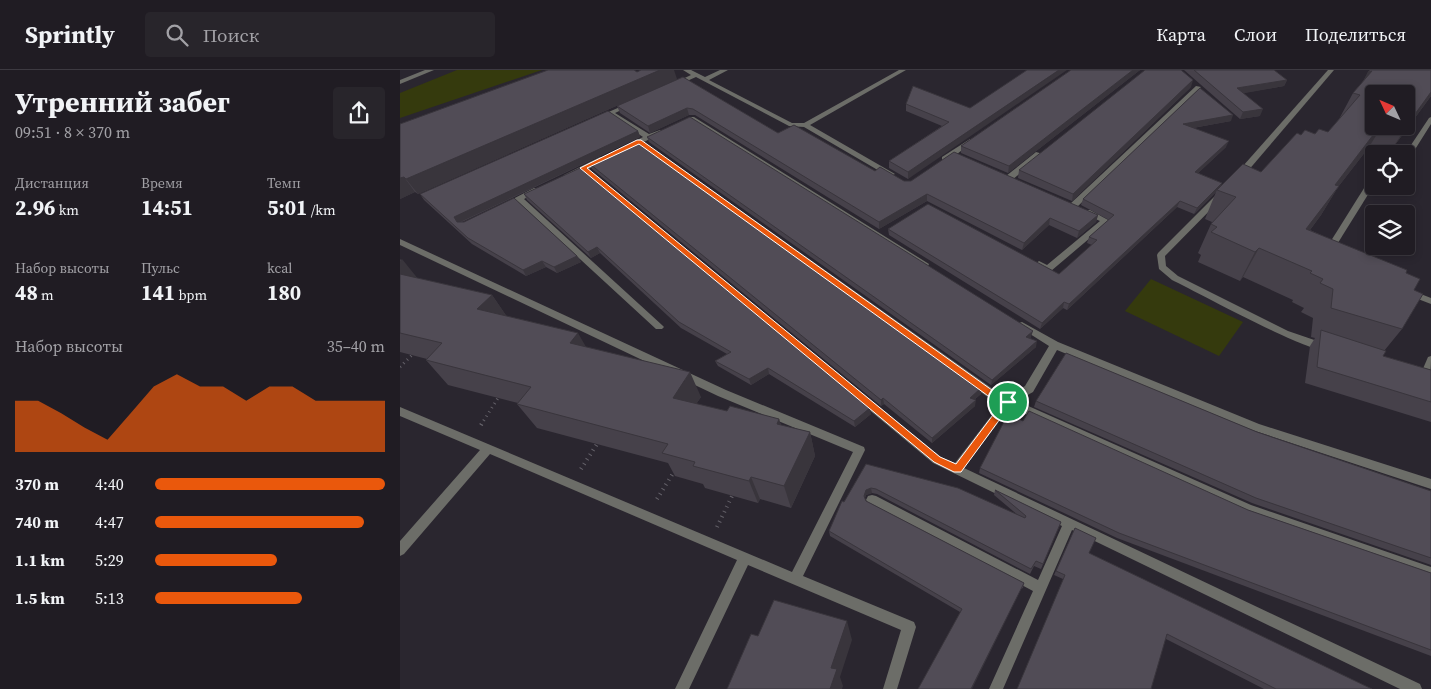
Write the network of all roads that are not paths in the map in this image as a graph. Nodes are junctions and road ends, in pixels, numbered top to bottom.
1 (431, 70) edge
2 (686, 70) edge
3 (725, 70) edge
4 (903, 70) edge
5 (1331, 70) edge
6 (696, 75) junction
7 (704, 80) junction
8 (400, 82) edge
9 (1191, 82) edge
10 (670, 86) edge
11 (1198, 87) junction
12 (1205, 94) edge
13 (637, 101) edge
14 (612, 113) junction
15 (1431, 119) edge
16 (593, 121) edge
17 (805, 125) junction
18 (977, 137) edge
19 (644, 139) junction
20 (1414, 145) edge
21 (1047, 148) edge
22 (953, 154) junction
23 (961, 157) edge
24 (938, 164) edge
25 (583, 168) junction
26 (1001, 174) edge
27 (1009, 178) junction
28 (900, 179) edge
29 (559, 180) edge
30 (1017, 182) edge
31 (1230, 185) edge
32 (543, 187) edge
33 (1224, 192) edge
34 (1365, 193) edge
35 (519, 198) junction
36 (1065, 202) edge
37 (1073, 206) junction
38 (495, 210) edge
39 (400, 242) edge
40 (1031, 260) edge
41 (1334, 260) edge
42 (930, 267) edge
43 (1396, 286) edge
44 (1431, 301) edge
45 (1013, 319) edge
46 (659, 327) dead end
47 (1055, 346) junction
48 (1334, 351) edge
49 (1431, 360) edge
50 (1423, 378) edge
51 (1008, 402) junction
52 (400, 411) edge
53 (488, 448) junction
54 (957, 469) junction
55 (1431, 484) edge
56 (872, 500) dead end
57 (1069, 522) junction
58 (400, 550) edge
59 (745, 557) junction
60 (1431, 573) edge
61 (795, 578) junction
62 (1040, 588) junction
63 (682, 689) edge
64 (890, 689) edge
65 (996, 689) edge
66 (1415, 689) edge

1 - 8 street
2 - 6 street
3 - 7 street
4 - 17 street
5 - 31 street
6 - 7 street
6 - 10 street
7 - 17 street
9 - 11 street
11 - 12 street
11 - 37 street
13 - 14 street
14 - 16 street
14 - 19 street
15 - 20 street
17 - 28 street
18 - 22 street
19 - 25 street
19 - 42 street
19 - 51 street
21 - 27 street
22 - 23 street
22 - 24 street
25 - 29 street
25 - 54 street
26 - 27 street
27 - 30 street
32 - 35 street
33 - 48 street
34 - 41 street
35 - 38 street
35 - 46 street
36 - 37 street
37 - 40 street
39 - 61 street
43 - 44 street
45 - 47 street
47 - 51 street
47 - 55 street
49 - 50 street
51 - 54 street
51 - 60 street
52 - 53 street
53 - 58 street
53 - 59 street
54 - 57 street
56 - 62 street
57 - 62 street
57 - 66 street
59 - 61 street
59 - 63 street
61 - 64 street
62 - 65 street

